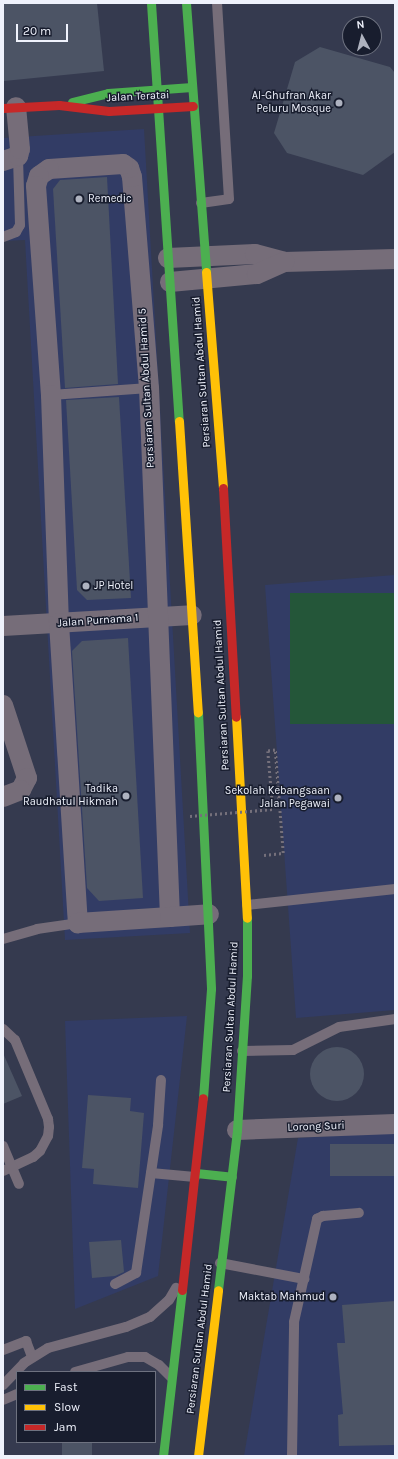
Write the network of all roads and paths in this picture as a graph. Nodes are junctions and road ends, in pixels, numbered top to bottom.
1 (151, 3) edge
2 (186, 3) edge
3 (218, 3) edge
4 (192, 87) junction
5 (155, 90) junction
6 (59, 106) junction
7 (193, 106) junction
8 (9, 108) edge
9 (157, 108) junction
10 (10, 159) edge
11 (201, 203) junction
12 (3, 238) edge
13 (205, 256) junction
14 (168, 258) junction
15 (395, 259) edge
16 (284, 262) junction
17 (206, 279) junction
18 (170, 282) junction
19 (149, 388) junction
20 (51, 395) junction
21 (192, 615) junction
22 (157, 617) junction
23 (59, 623) junction
24 (3, 626) edge
25 (3, 705) edge
26 (3, 796) edge
27 (190, 816) dead end
28 (244, 856) junction
29 (395, 889) edge
30 (247, 905) junction
31 (210, 914) junction
32 (170, 917) junction
33 (78, 923) junction
34 (3, 939) edge
35 (395, 1019) edge
36 (3, 1029) edge
37 (242, 1051) junction
38 (161, 1080) dead end
39 (395, 1124) edge
40 (237, 1130) junction
41 (3, 1146) edge
42 (8, 1169) edge
43 (151, 1173) junction
44 (196, 1175) junction
45 (232, 1177) junction
46 (19, 1184) dead end
47 (359, 1213) dead end
48 (220, 1263) junction
49 (185, 1266) junction
50 (304, 1278) junction
51 (114, 1284) dead end
52 (3, 1350) edge
53 (32, 1357) junction
54 (18, 1371) edge
55 (79, 1371) edge
56 (16, 1372) edge
57 (172, 1378) junction
58 (3, 1385) edge
59 (16, 1394) edge
60 (3, 1400) edge
61 (163, 1456) edge
62 (198, 1456) edge
63 (292, 1456) edge

1 - 5 main road, Persiaran Sultan Abdul Hamid
2 - 4 main road, Persiaran Sultan Abdul Hamid
3 - 11 lane
4 - 5 main road, Jalan Teratai
4 - 7 main road, Persiaran Sultan Abdul Hamid
5 - 6 main road, Jalan Teratai
5 - 9 main road, Persiaran Sultan Abdul Hamid
6 - 8 main road, Jalan Teratai
6 - 9 main road, Jalan Teratai
7 - 9 main road, Jalan Teratai
7 - 11 main road, Persiaran Sultan Abdul Hamid
8 - 10 street
9 - 14 main road, Persiaran Sultan Abdul Hamid
10 - 12 lane
11 - 13 main road, Persiaran Sultan Abdul Hamid
13 - 14 street
13 - 16 street
13 - 17 main road, Persiaran Sultan Abdul Hamid
14 - 18 main road, Persiaran Sultan Abdul Hamid
15 - 16 street
16 - 17 street
17 - 18 street
17 - 28 main road, Persiaran Sultan Abdul Hamid
18 - 21 main road, Persiaran Sultan Abdul Hamid
19 - 20 lane
19 - 20 street, Persiaran Sultan Abdul Hamid 5
19 - 22 street, Persiaran Sultan Abdul Hamid 5
20 - 23 street
21 - 22 street, Jalan Purnama 1
21 - 31 main road, Persiaran Sultan Abdul Hamid
22 - 23 street, Jalan Purnama 1
22 - 32 street, Persiaran Sultan Abdul Hamid 5
23 - 24 street, Jalan Purnama 1
23 - 33 street
25 - 26 street
27 - 28 path, bridge
28 - 30 main road, Persiaran Sultan Abdul Hamid
29 - 30 lane
30 - 37 main road, Persiaran Sultan Abdul Hamid
31 - 32 street
31 - 44 main road, Persiaran Sultan Abdul Hamid
32 - 33 street
33 - 34 lane
35 - 37 lane
36 - 42 lane
37 - 40 main road, Persiaran Sultan Abdul Hamid
38 - 43 lane
39 - 40 street, Lorong Suri
40 - 45 main road, Persiaran Sultan Abdul Hamid
41 - 42 lane
42 - 46 lane
43 - 44 lane
43 - 51 lane
44 - 45 main road
44 - 49 main road, Persiaran Sultan Abdul Hamid
45 - 48 main road, Persiaran Sultan Abdul Hamid
47 - 50 lane
48 - 50 lane
48 - 62 main road, Persiaran Sultan Abdul Hamid
49 - 53 lane
49 - 57 main road, Persiaran Sultan Abdul Hamid
50 - 63 lane
52 - 53 lane
53 - 54 lane
55 - 57 lane
56 - 58 lane
57 - 61 main road, Persiaran Sultan Abdul Hamid
59 - 60 lane

